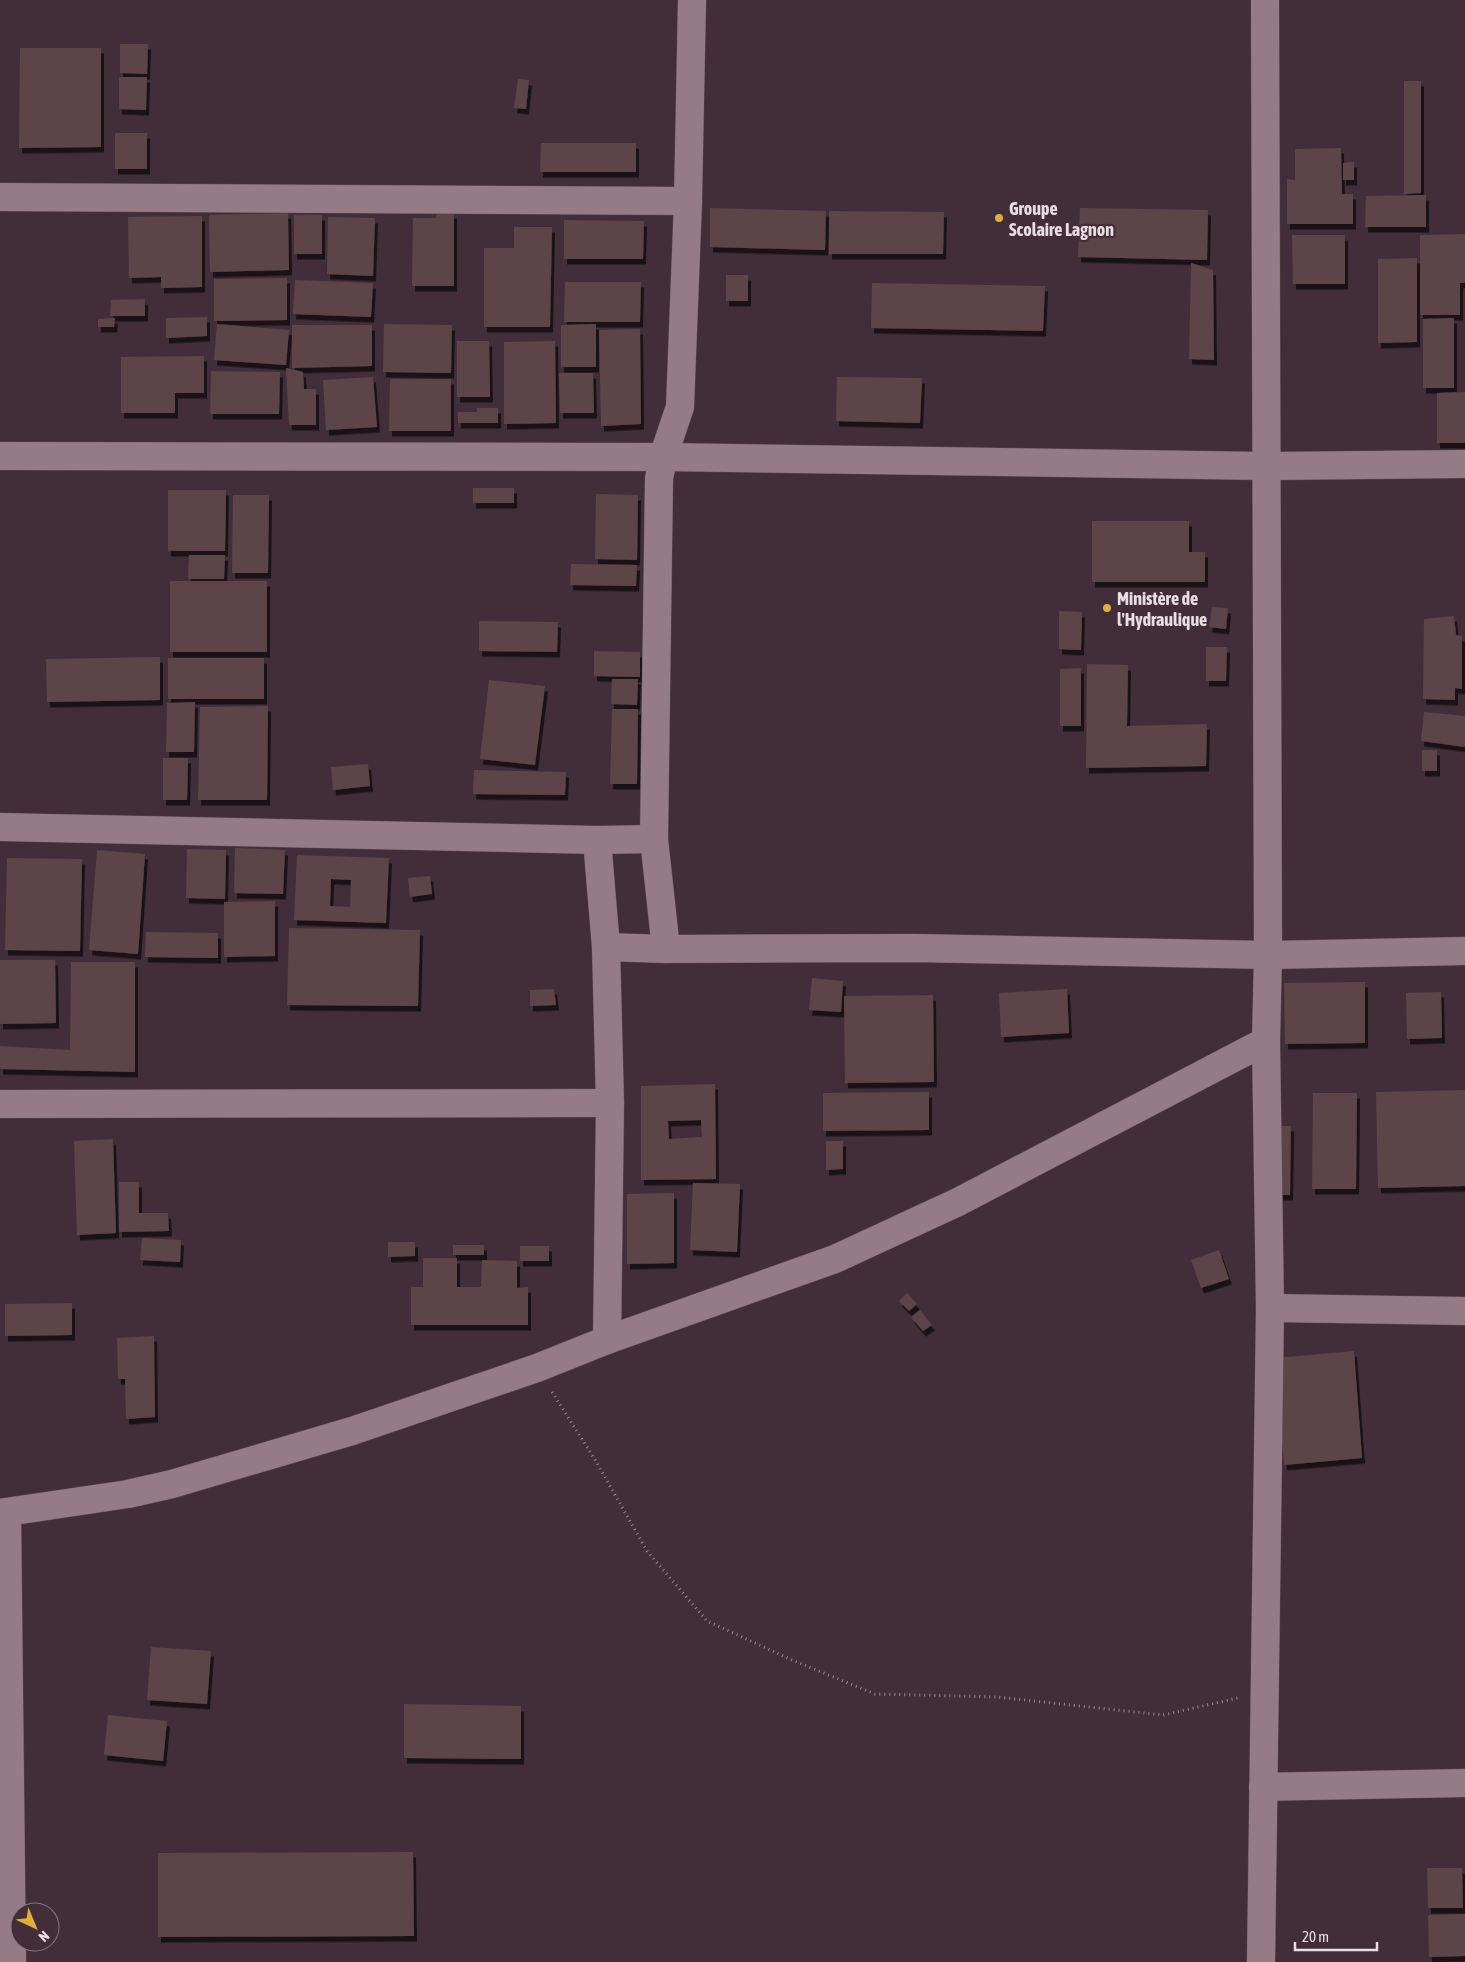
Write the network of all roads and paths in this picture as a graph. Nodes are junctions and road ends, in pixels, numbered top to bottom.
1 (692, 0) edge
2 (1265, 0) edge
3 (0, 197) edge
4 (688, 200) junction
5 (0, 456) edge
6 (662, 457) junction
7 (1465, 464) edge
8 (1265, 466) junction
9 (0, 827) edge
10 (654, 839) junction
11 (597, 840) junction
12 (606, 947) junction
13 (666, 949) junction
14 (1465, 950) edge
15 (1268, 956) junction
16 (1266, 1041) junction
17 (610, 1103) junction
18 (0, 1104) edge
19 (1270, 1308) junction
20 (1465, 1311) edge
21 (607, 1340) junction
22 (537, 1368) junction
23 (4, 1513) edge
24 (1264, 1692) junction
25 (1465, 1783) edge
26 (1263, 1787) junction
27 (12, 1962) edge
28 (1261, 1962) edge

1 - 4 street
2 - 8 street
3 - 4 street
4 - 6 street
5 - 6 street
6 - 8 street
6 - 10 street
7 - 8 street
8 - 15 street
9 - 11 street
10 - 11 street
10 - 13 street
11 - 12 street
12 - 13 street
12 - 17 street
13 - 15 street
14 - 15 street
15 - 16 street
16 - 19 street
16 - 21 street
17 - 18 street
17 - 21 street
19 - 20 street
19 - 24 street
21 - 22 street
22 - 23 street
22 - 24 path
23 - 27 street
24 - 26 street
25 - 26 street
26 - 28 street

